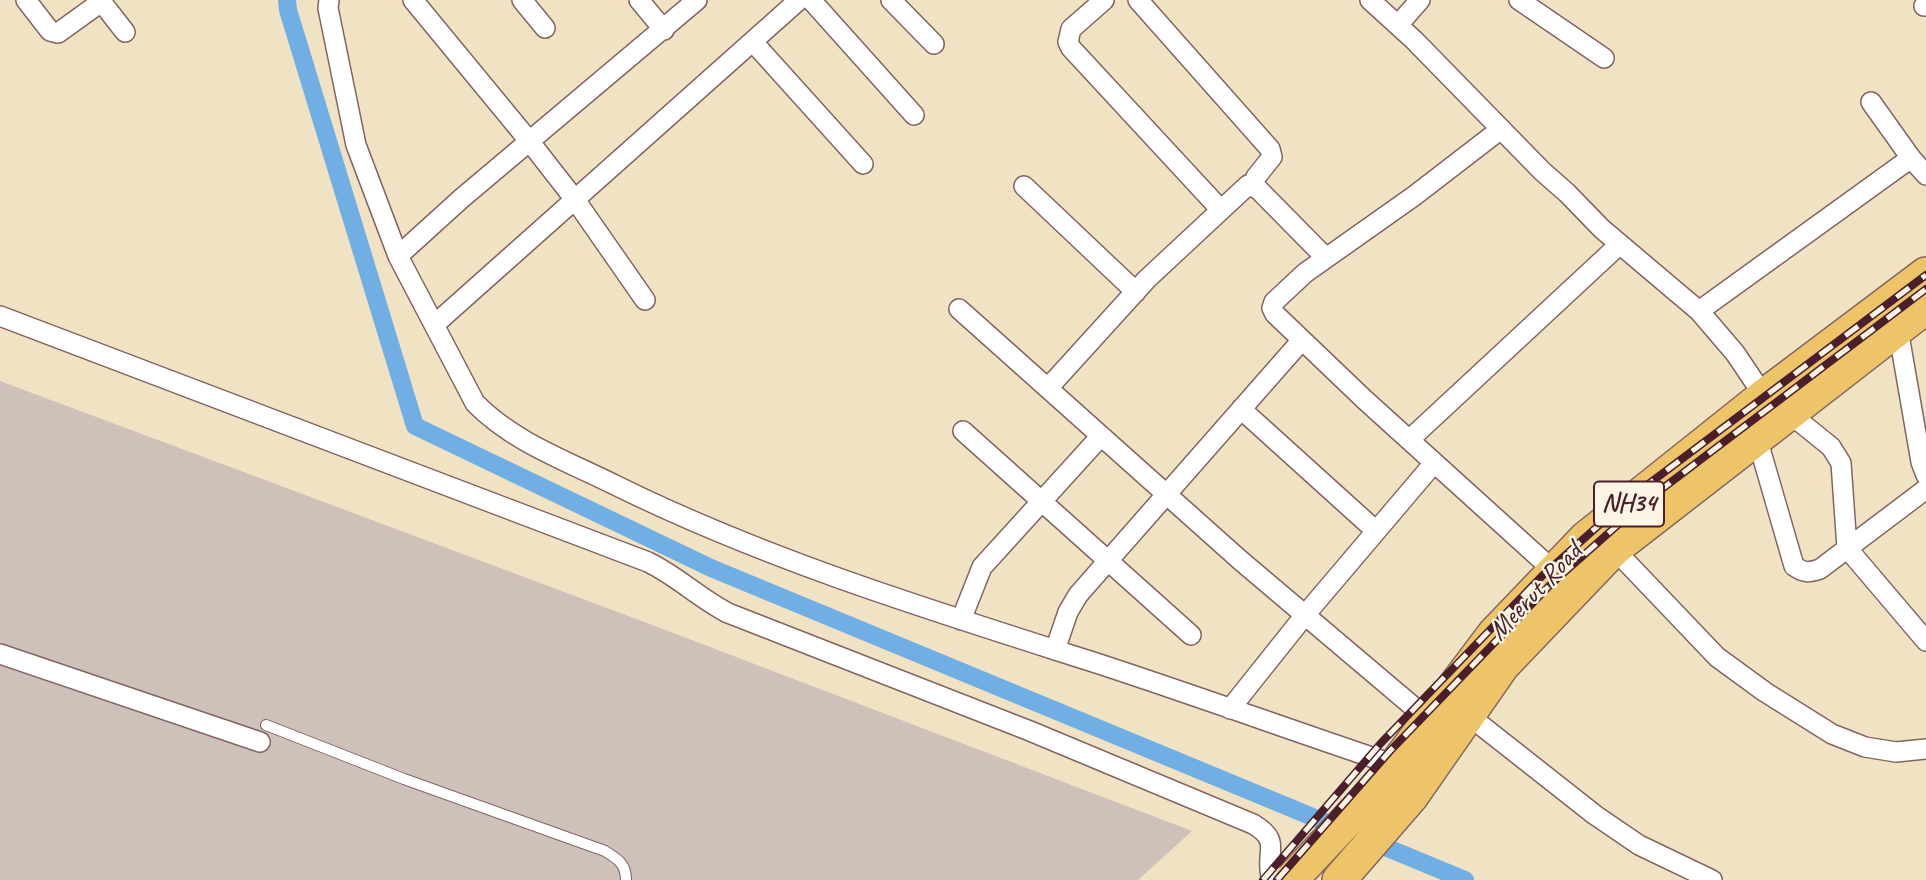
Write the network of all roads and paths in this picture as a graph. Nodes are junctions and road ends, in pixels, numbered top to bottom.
1 (26, 0) edge
2 (329, 0) edge
3 (413, 0) edge
4 (522, 0) edge
5 (639, 0) edge
6 (697, 0) edge
7 (799, 0) edge
8 (811, 0) edge
9 (891, 0) edge
10 (1104, 0) edge
11 (1138, 0) edge
12 (1370, 0) edge
13 (1420, 0) edge
14 (1519, 0) edge
15 (101, 1) edge
16 (1398, 25) junction
17 (545, 28) dead end
18 (664, 30) junction
19 (125, 32) dead end
20 (753, 42) junction
21 (934, 44) dead end
22 (1604, 58) dead end
23 (1871, 102) dead end
24 (914, 116) dead end
25 (1501, 129) junction
26 (530, 142) junction
27 (1911, 158) junction
28 (863, 164) dead end
29 (1926, 175) edge
30 (1024, 186) dead end
31 (1252, 186) junction
32 (576, 201) junction
33 (1221, 209) junction
34 (1620, 244) junction
35 (398, 256) junction
36 (1326, 258) junction
37 (1926, 274) edge
38 (1136, 292) junction
39 (645, 300) dead end
40 (1926, 307) edge
41 (959, 309) dead end
42 (1699, 311) junction
43 (0, 316) edge
44 (434, 325) junction
45 (1898, 329) junction
46 (1302, 340) junction
47 (1048, 388) junction
48 (1241, 409) junction
49 (1771, 418) junction
50 (963, 431) dead end
51 (1101, 436) junction
52 (1409, 440) junction
53 (1434, 463) junction
54 (1926, 475) edge
55 (1926, 489) edge
56 (1166, 494) junction
57 (1041, 502) junction
58 (1376, 531) junction
59 (1847, 548) junction
60 (1614, 549) junction
61 (1107, 561) junction
62 (1554, 571) junction
63 (1305, 615) junction
64 (961, 620) junction
65 (1191, 635) dead end
66 (1926, 641) edge
67 (1055, 650) junction
68 (0, 654) edge
69 (1230, 709) junction
70 (1468, 715) junction
71 (1429, 720) junction
72 (263, 734) joint
73 (1926, 748) edge
74 (1388, 775) junction
75 (1342, 877) edge
76 (626, 880) edge
77 (1272, 880) edge
78 (1291, 880) edge
79 (1712, 880) edge

1 - 15 street
2 - 35 street
3 - 26 street
4 - 17 street
5 - 18 street
6 - 18 street
7 - 20 street
8 - 24 street
9 - 21 street
10 - 33 street
11 - 31 street
12 - 16 street
13 - 16 street
14 - 22 street
15 - 19 street
16 - 25 street
18 - 26 street
20 - 28 street
20 - 32 street
23 - 27 street
25 - 34 street
25 - 36 street
26 - 32 street
26 - 35 street
27 - 29 street
27 - 42 street
30 - 38 street
31 - 33 street
31 - 36 street
32 - 39 street
32 - 44 street
33 - 38 street
34 - 42 street
34 - 52 street
35 - 44 street
36 - 46 street
37 - 49 highway, Meerut Road / NH34
38 - 47 street
40 - 45 highway, Meerut Road / NH34
41 - 47 street
42 - 49 street
43 - 77 street
44 - 64 street
45 - 49 highway, Meerut Road / NH34
45 - 54 street
46 - 48 street
46 - 52 street
47 - 51 street
48 - 56 street
48 - 58 street
49 - 59 street
49 - 59 street
49 - 60 highway, Meerut Road / NH34
49 - 62 highway, Meerut Road / NH34
50 - 57 street
51 - 56 street
51 - 57 street
52 - 53 street
53 - 58 street
53 - 62 street
55 - 59 street
56 - 61 street
56 - 63 street
57 - 61 street
57 - 64 street
58 - 63 street
59 - 66 street
60 - 70 highway, Meerut Road / NH34
60 - 73 street
61 - 65 street
61 - 67 street
62 - 71 highway, Meerut Road / NH34
63 - 69 street
63 - 71 street
64 - 67 street
67 - 69 street
68 - 72 street
69 - 74 street
70 - 75 highway, Meerut Road / NH34
70 - 79 street
71 - 74 highway, Meerut Road / NH34
72 - 76 lane
74 - 78 highway, Meerut Road / NH34

